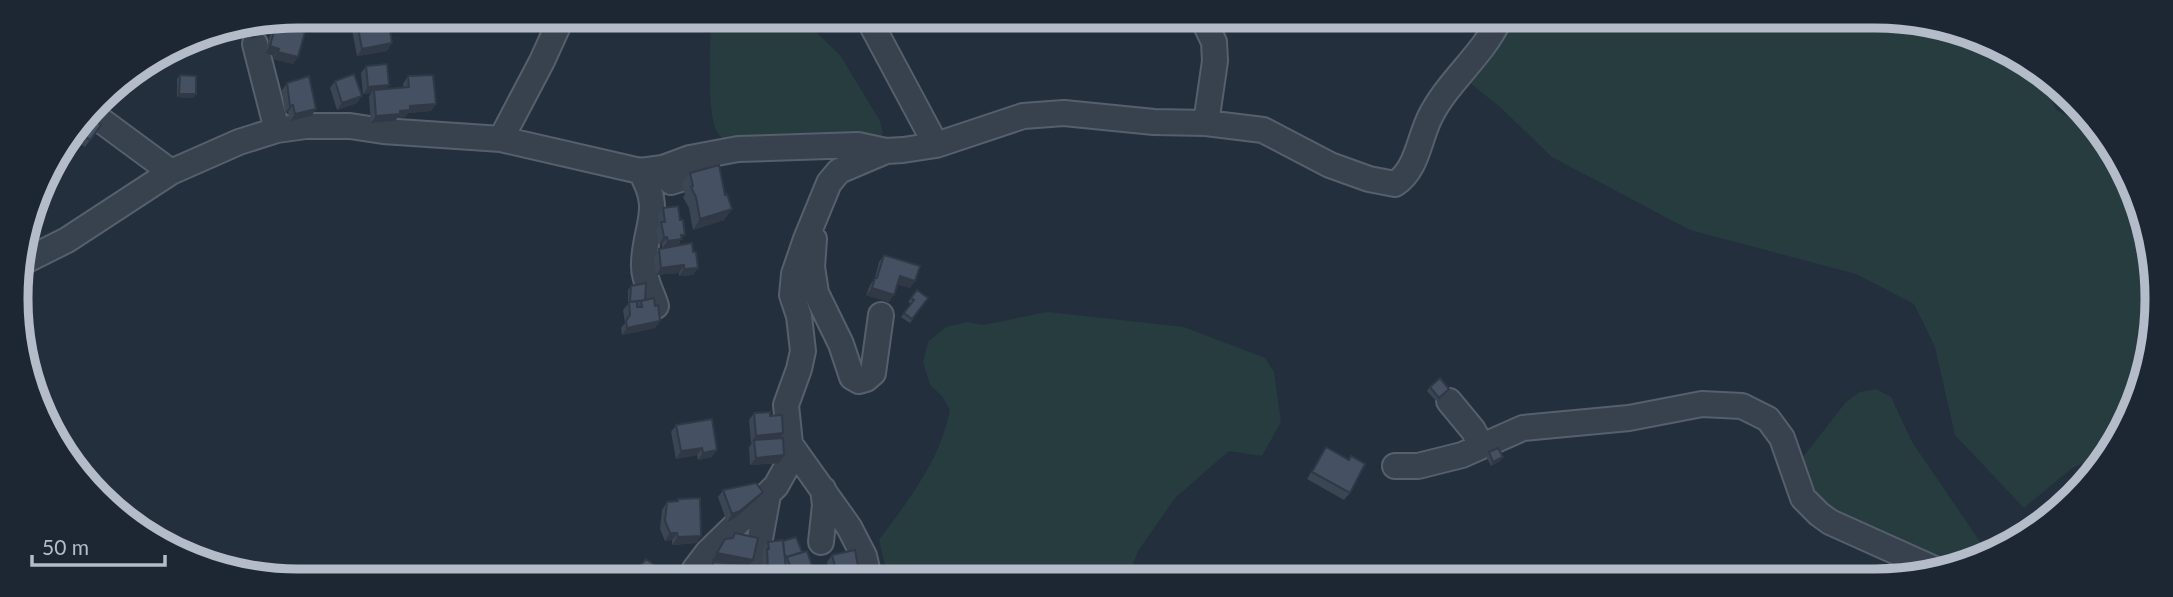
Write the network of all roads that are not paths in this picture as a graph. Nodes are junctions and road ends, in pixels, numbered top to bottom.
1 (557, 28) edge
2 (873, 28) edge
3 (1207, 28) edge
4 (1494, 28) edge
5 (255, 44) dead end
6 (98, 117) edge
7 (1206, 123) junction
8 (277, 130) junction
9 (500, 139) junction
10 (936, 145) junction
11 (886, 151) junction
12 (652, 169) junction
13 (171, 172) junction
14 (699, 173) edge
15 (813, 225) junction
16 (31, 258) edge
17 (656, 306) edge
18 (881, 315) dead end
19 (1449, 401) dead end
20 (790, 444) junction
21 (1480, 445) junction
22 (1395, 466) dead end
23 (823, 488) junction
24 (768, 495) junction
25 (821, 542) dead end
26 (1926, 564) edge
27 (695, 569) edge
28 (754, 569) edge
29 (867, 569) edge

1 - 9 street
2 - 10 street
3 - 7 street
4 - 7 street
5 - 8 street
6 - 13 street
7 - 10 street
8 - 9 street
8 - 13 street
9 - 12 street
10 - 11 street
11 - 12 street
11 - 15 street
12 - 14 street
12 - 17 street
13 - 16 street
15 - 18 street
15 - 20 street
19 - 21 street
20 - 23 street
20 - 24 street
21 - 22 street
21 - 26 street
23 - 25 street
23 - 29 street
24 - 27 street
24 - 28 street

